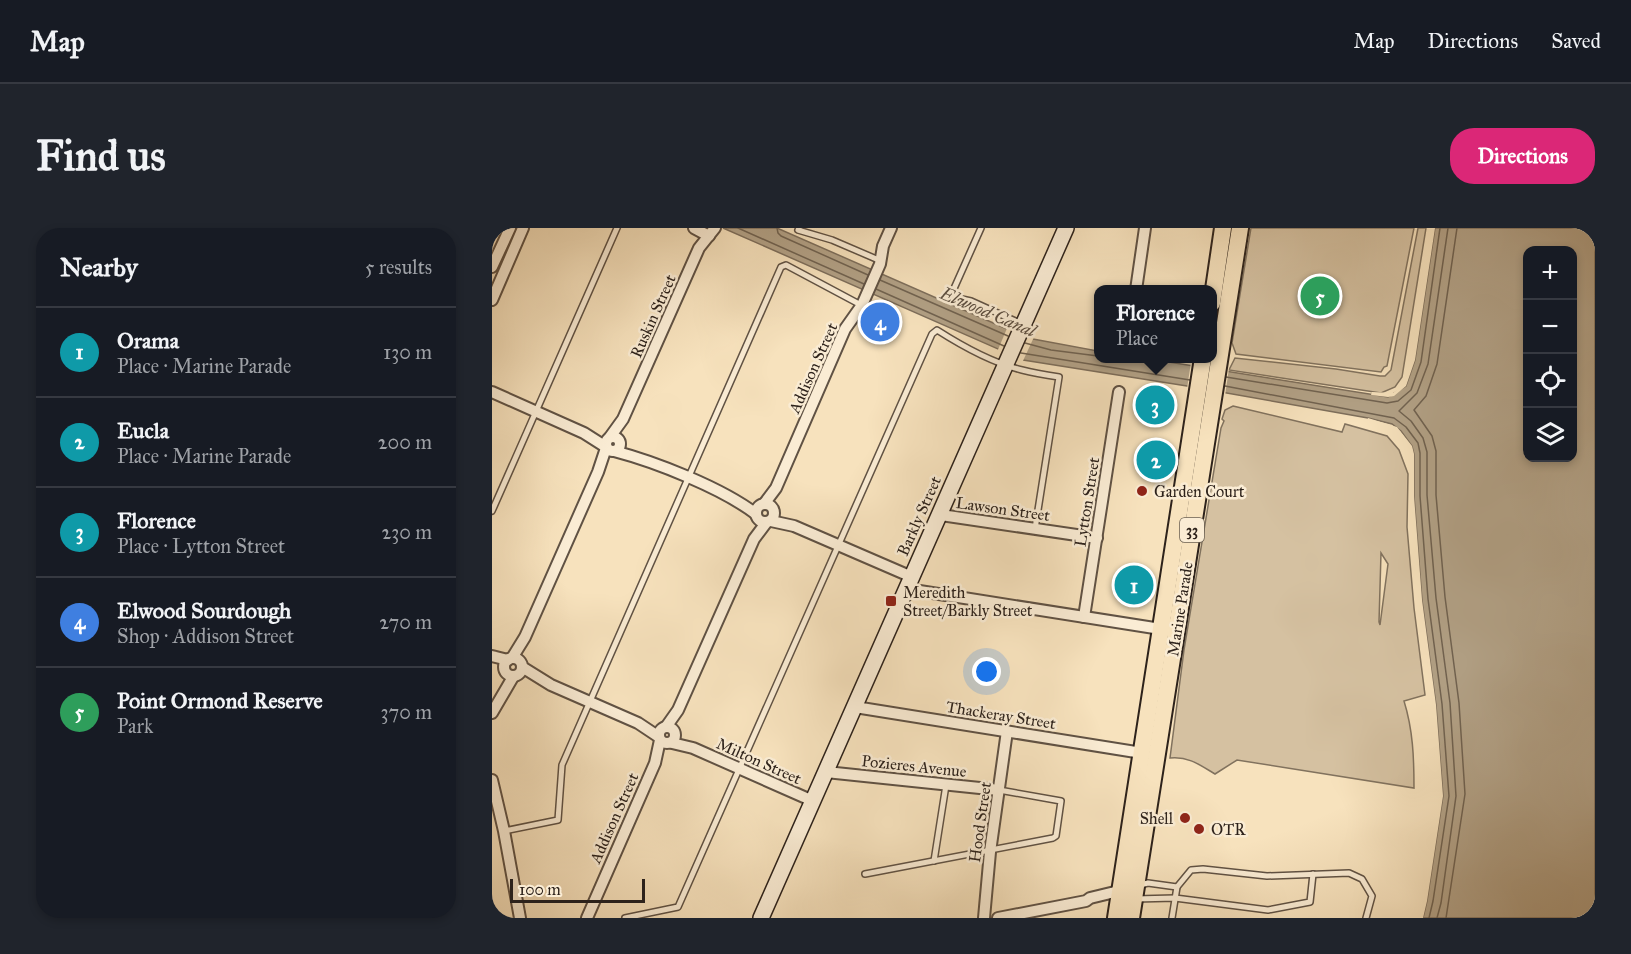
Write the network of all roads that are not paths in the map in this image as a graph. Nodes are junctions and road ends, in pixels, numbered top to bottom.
1 (510, 228) edge
2 (523, 228) edge
3 (617, 228) edge
4 (694, 228) edge
5 (799, 228) edge
6 (891, 228) edge
7 (981, 228) edge
8 (1066, 228) edge
9 (1145, 228) edge
10 (1223, 228) edge
11 (1240, 228) edge
12 (712, 232) edge
13 (879, 265) junction
14 (492, 267) edge
15 (1137, 285) edge
16 (1215, 285) edge
17 (492, 300) edge
18 (863, 302) junction
19 (1217, 325) edge
20 (1022, 328) junction
21 (1007, 361) junction
22 (1208, 363) edge
23 (492, 392) edge
24 (1119, 392) dead end
25 (537, 412) junction
26 (612, 445) junction
27 (689, 479) junction
28 (492, 511) edge
29 (765, 513) junction
30 (940, 515) junction
31 (1035, 529) junction
32 (1097, 538) junction
33 (838, 545) junction
34 (909, 583) junction
35 (1084, 617) junction
36 (1169, 630) junction
37 (492, 658) edge
38 (513, 667) junction
39 (590, 702) junction
40 (855, 707) junction
41 (492, 713) edge
42 (1007, 730) junction
43 (667, 736) junction
44 (1142, 753) junction
45 (740, 768) junction
46 (826, 772) junction
47 (492, 780) edge
48 (946, 785) junction
49 (999, 790) junction
50 (813, 801) junction
51 (504, 831) junction
52 (990, 852) junction
53 (934, 861) junction
54 (865, 874) dead end
55 (1313, 874) junction
56 (1177, 887) junction
57 (1127, 894) junction
58 (1175, 898) junction
59 (1037, 914) edge
60 (520, 918) edge
61 (587, 918) edge
62 (625, 918) edge
63 (761, 918) edge
64 (984, 918) edge
65 (998, 918) edge
66 (1116, 918) edge
67 (1131, 918) edge
68 (1172, 918) edge
69 (1366, 918) edge

1 - 14 street
2 - 17 street
3 - 25 lane
4 - 12 street
5 - 13 lane
6 - 13 street, Addison Street
7 - 20 lane
8 - 20 main road, Barkly Street
9 - 15 street
10 - 16 main road
11 - 19 main road, Marine Parade / 33
12 - 26 street, Ruskin Street
13 - 18 street, Addison Street
18 - 27 lane
18 - 29 street, Addison Street
20 - 21 main road, Barkly Street
21 - 30 main road, Barkly Street
21 - 31 lane
21 - 33 lane
22 - 36 main road, Marine Parade / 33
23 - 25 street
24 - 32 street, Lytton Street
25 - 26 street
25 - 28 lane
26 - 27 street
26 - 38 street, Ruskin Street
27 - 29 street
27 - 39 lane
29 - 33 street
29 - 43 street, Addison Street
30 - 31 street, Lawson Street
30 - 34 main road, Barkly Street
31 - 32 street, Lawson Street
32 - 35 street, Lytton Street
33 - 34 street
33 - 45 lane
34 - 35 street
34 - 40 main road, Barkly Street
35 - 36 street
36 - 44 main road, Marine Parade / 33
36 - 57 main road, Marine Parade / 33
37 - 38 street, Milton Street
38 - 39 street, Milton Street
38 - 41 street, Ruskin Street
39 - 43 street, Milton Street
39 - 51 lane
40 - 42 street, Thackeray Street
40 - 46 main road, Barkly Street
42 - 44 street, Thackeray Street
42 - 49 street, Hood Street
43 - 45 street, Milton Street
43 - 61 street, Addison Street
44 - 57 main road, Marine Parade / 33
45 - 50 street, Milton Street
45 - 62 lane
46 - 48 street, Pozieres Avenue
46 - 50 main road, Barkly Street
47 - 51 street
48 - 49 street, Pozieres Avenue
48 - 53 lane
49 - 52 street, Hood Street
49 - 52 lane
50 - 63 main road, Barkly Street
51 - 60 street
52 - 53 lane
52 - 64 street, Hood Street
53 - 54 lane
55 - 56 lane
55 - 58 lane
55 - 69 lane
56 - 57 lane
56 - 58 lane
57 - 58 lane
57 - 59 street
57 - 66 main road, Marine Parade / 33
57 - 67 main road, Marine Parade / 33
58 - 68 lane
59 - 65 street

